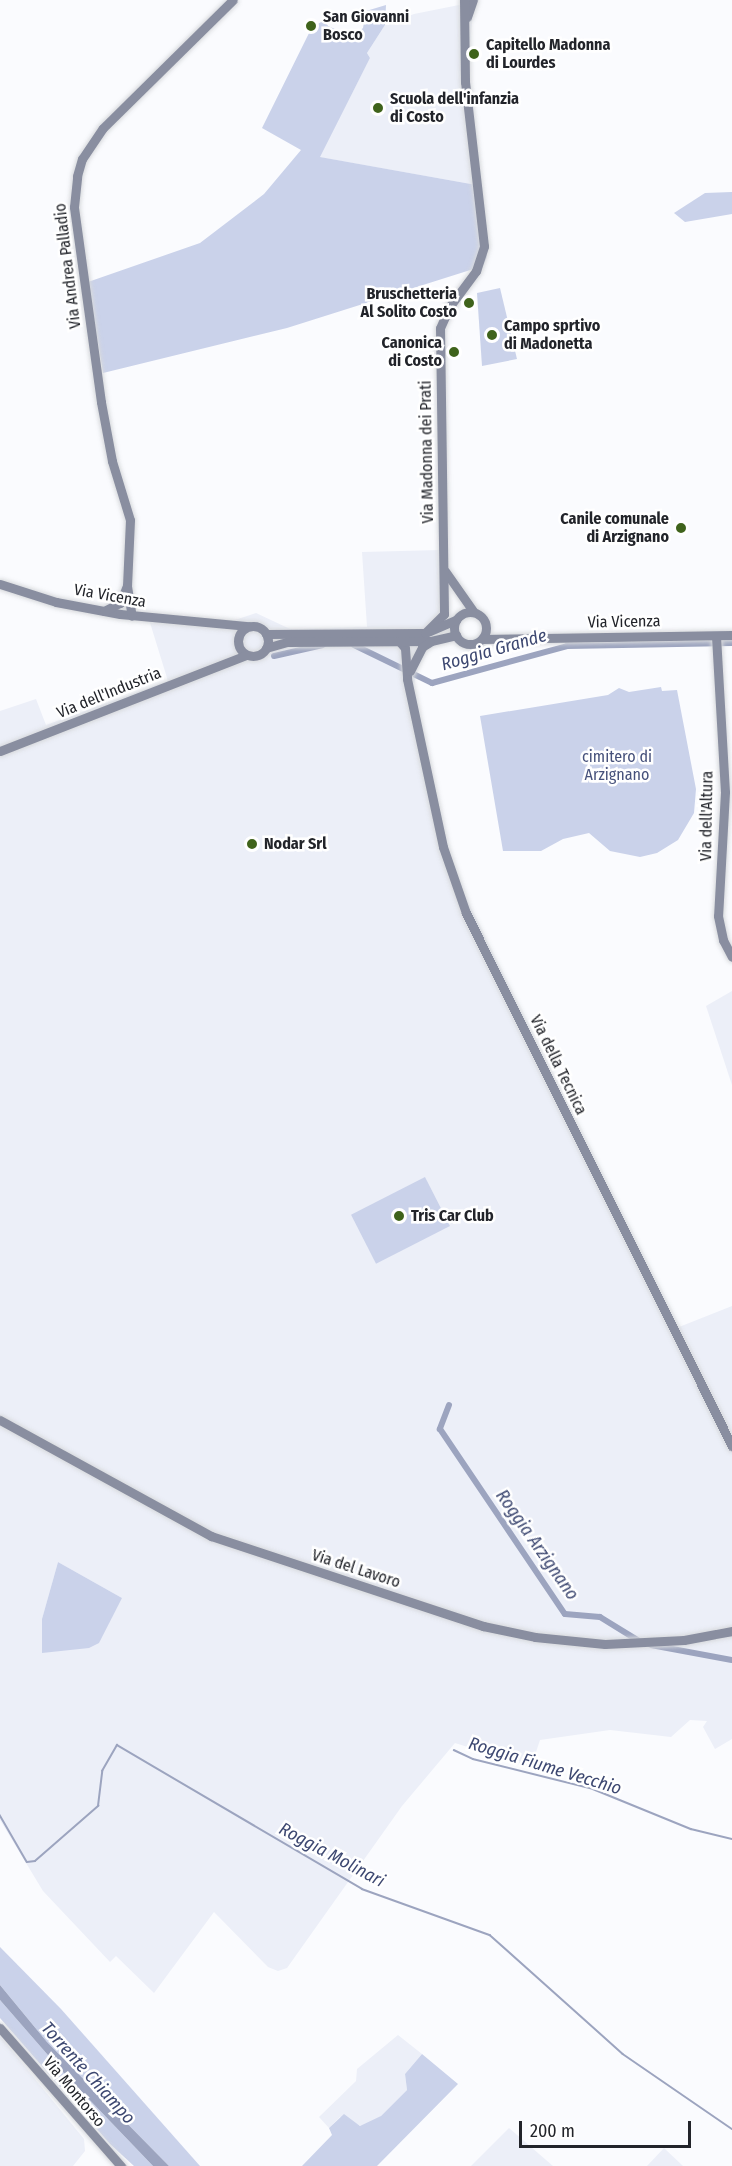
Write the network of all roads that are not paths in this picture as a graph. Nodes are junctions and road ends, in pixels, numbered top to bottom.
1 (233, 0) edge
2 (469, 2) edge
3 (445, 571) junction
4 (0, 584) edge
5 (127, 586) junction
6 (120, 603) junction
7 (104, 611) junction
8 (473, 611) junction
9 (120, 614) junction
10 (132, 616) junction
11 (458, 618) junction
12 (487, 625) junction
13 (217, 626) junction
14 (248, 626) junction
15 (267, 634) junction
16 (456, 635) junction
17 (732, 635) edge
18 (716, 636) junction
19 (428, 637) junction
20 (516, 638) junction
21 (482, 639) junction
22 (399, 641) junction
23 (237, 644) junction
24 (266, 648) junction
25 (246, 655) junction
26 (228, 660) junction
27 (407, 679) junction
28 (0, 752) edge
29 (732, 957) edge
30 (0, 1420) edge
31 (732, 1446) edge
32 (732, 1631) edge
33 (0, 2028) edge
34 (121, 2166) edge

1 - 5 street, Via Andrea Palladio
2 - 3 street, Via Madonna dei Prati
3 - 8 street
3 - 11 street, Via Madonna dei Prati
3 - 19 street, Via Madonna dei Prati
4 - 7 street, Via Vicenza
5 - 6 street
5 - 10 street
6 - 7 street
6 - 9 street
7 - 9 street, Via Vicenza
8 - 11 street, Via Vicenza
8 - 12 street, Via Vicenza
9 - 10 street, Via Vicenza
10 - 13 street, Via Vicenza
11 - 16 street
11 - 19 street, Via Vicenza
12 - 20 street, Via Vicenza
12 - 21 street
13 - 14 street, Via Vicenza
13 - 23 street
14 - 15 street, Via Vicenza
14 - 23 street
15 - 19 street, Via Vicenza
15 - 24 street
16 - 19 street, Via Vicenza
16 - 21 street, Via Vicenza
17 - 18 street, Via Vicenza
18 - 20 street, Via Vicenza
18 - 29 street, Via dell'Altura
19 - 22 street, Via Vicenza
19 - 27 street
20 - 21 street, Via Vicenza
22 - 24 street, Via Vicenza
22 - 27 street, Via della Tecnica
23 - 25 street
23 - 26 street
24 - 25 street, Via Vicenza
25 - 26 street, Via dell'Industria
26 - 28 street, Via dell'Industria
27 - 31 street, Via della Tecnica
30 - 32 street, Via del Lavoro
33 - 34 street, Via Montorso

